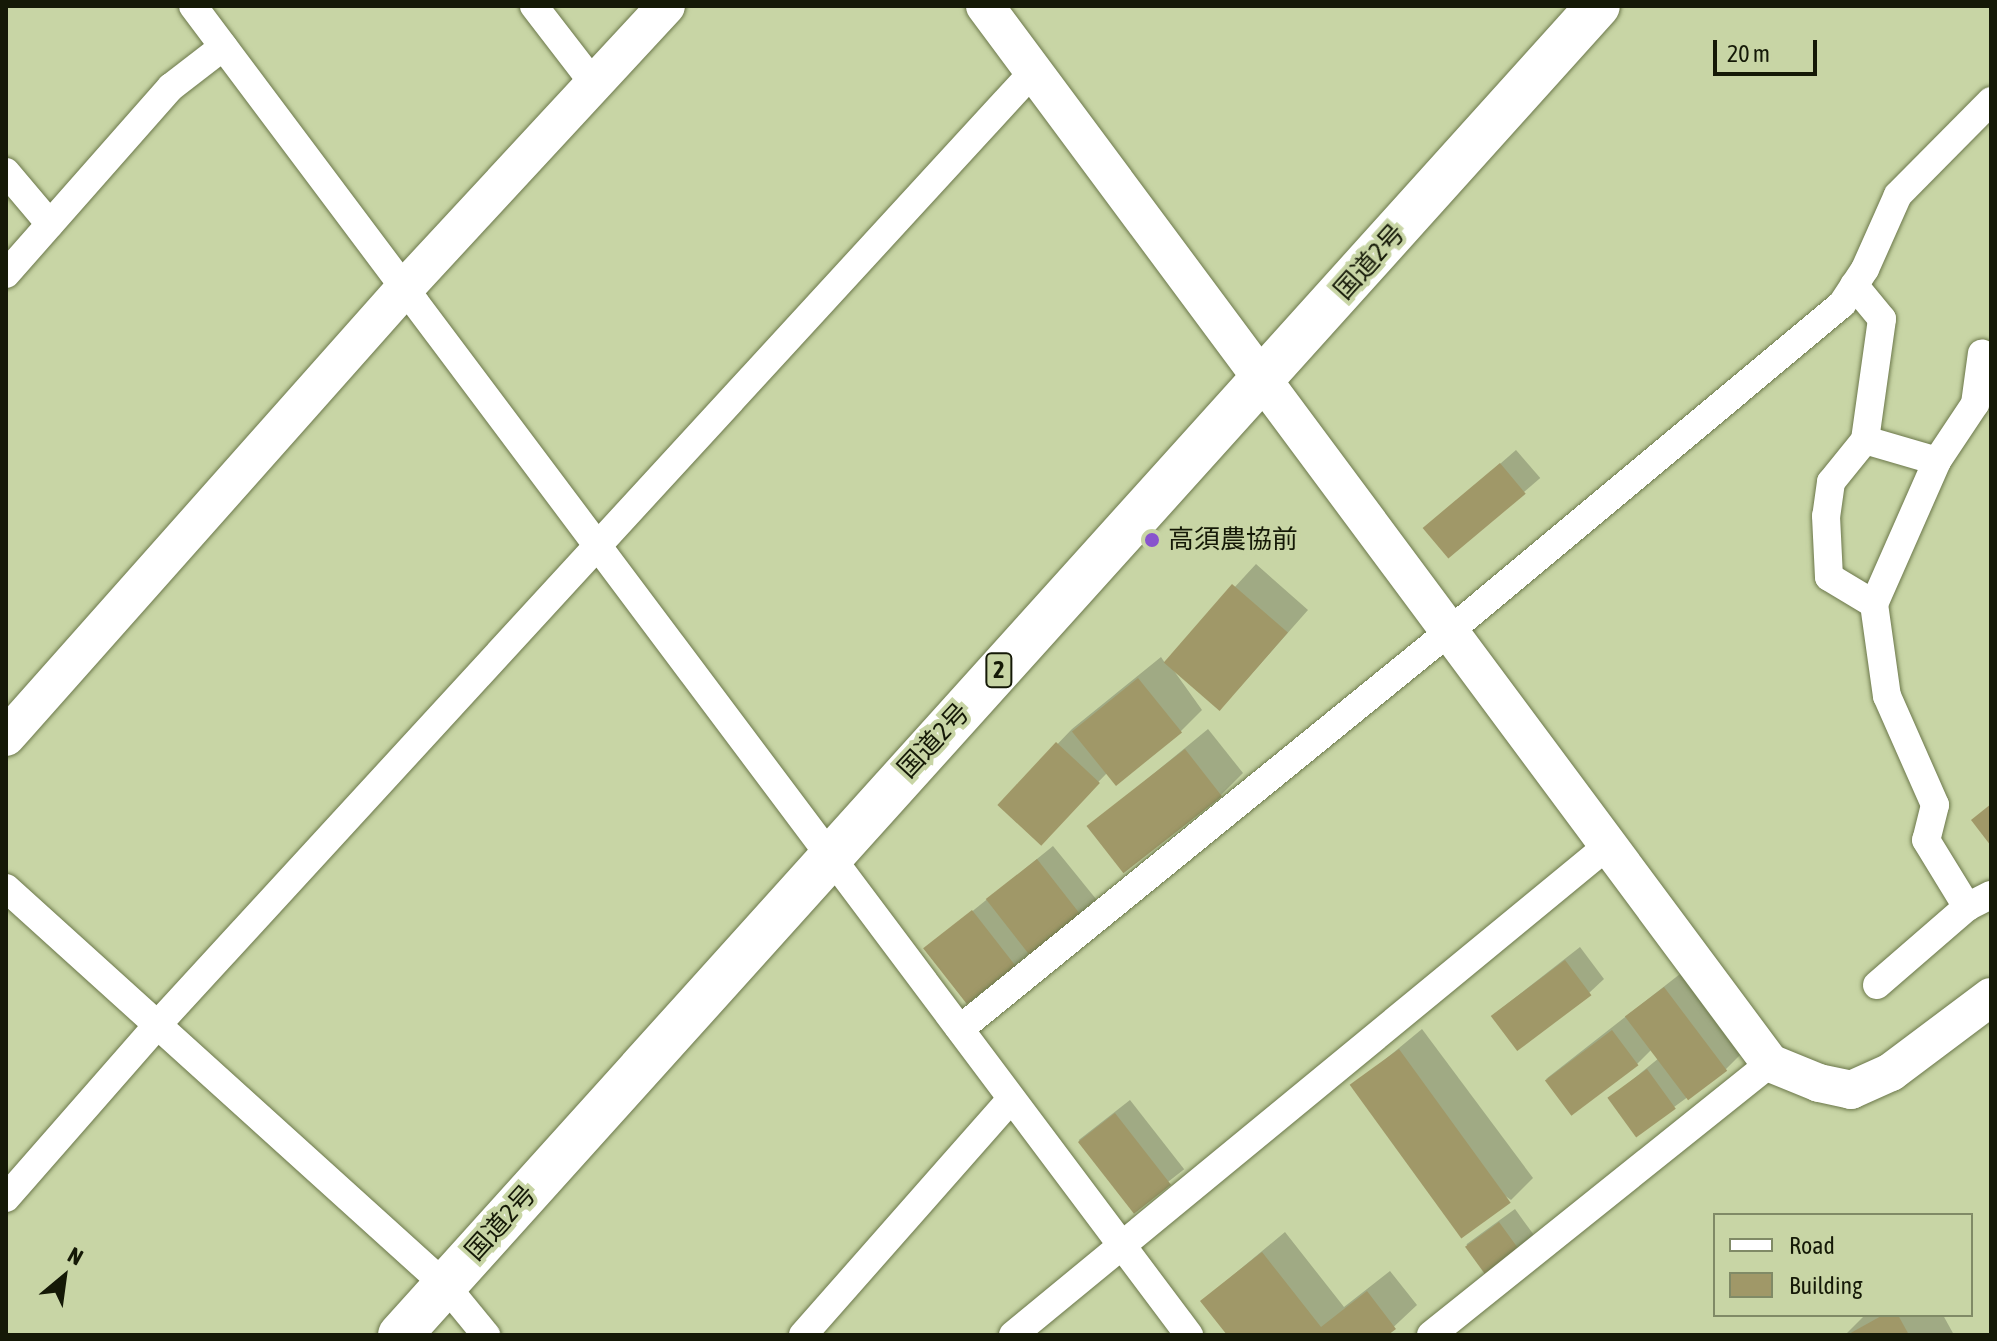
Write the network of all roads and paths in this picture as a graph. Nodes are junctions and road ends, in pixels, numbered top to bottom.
1 (193, 6) edge
2 (534, 6) edge
3 (666, 6) edge
4 (985, 6) edge
5 (1598, 6) edge
6 (223, 47) junction
7 (1032, 73) junction
8 (594, 84) junction
9 (1991, 101) edge
10 (6, 172) edge
11 (50, 224) junction
12 (6, 274) edge
13 (1854, 285) junction
14 (403, 290) junction
15 (1982, 353) dead end
16 (1266, 379) junction
17 (1865, 440) junction
18 (1937, 461) junction
19 (599, 545) junction
20 (1874, 604) junction
21 (1451, 630) junction
22 (6, 737) edge
23 (1606, 847) junction
24 (827, 856) junction
25 (6, 888) edge
26 (1979, 901) edge
27 (1877, 985) dead end
28 (1991, 997) edge
29 (159, 1023) junction
30 (960, 1029) junction
31 (1770, 1063) junction
32 (1011, 1099) junction
33 (6, 1198) edge
34 (1122, 1245) junction
35 (445, 1285) junction
36 (400, 1335) edge
37 (486, 1335) edge
38 (803, 1335) edge
39 (1013, 1335) edge
40 (1189, 1335) edge
41 (1431, 1335) edge

1 - 6 street
2 - 8 street
3 - 8 street
4 - 7 street
5 - 16 highway, 国道2号 / 2
6 - 11 street
6 - 14 street
7 - 16 street
7 - 19 street
8 - 14 street
9 - 13 street
10 - 11 street
11 - 12 street
13 - 17 street
13 - 21 street
14 - 19 street
14 - 22 street
15 - 18 street
16 - 21 street
16 - 24 highway, 国道2号 / 2
17 - 18 street
17 - 20 street
18 - 20 street
19 - 24 street
19 - 29 street
20 - 26 street
21 - 23 street
21 - 30 street
23 - 31 street
23 - 34 street
24 - 30 street
24 - 35 highway, 国道2号 / 2
25 - 29 street
26 - 27 street
28 - 31 street
29 - 33 street
29 - 35 street
30 - 32 street
31 - 41 street
32 - 34 street
32 - 38 street
34 - 39 street
34 - 40 street
35 - 36 highway, 国道2号 / 2
35 - 37 street

